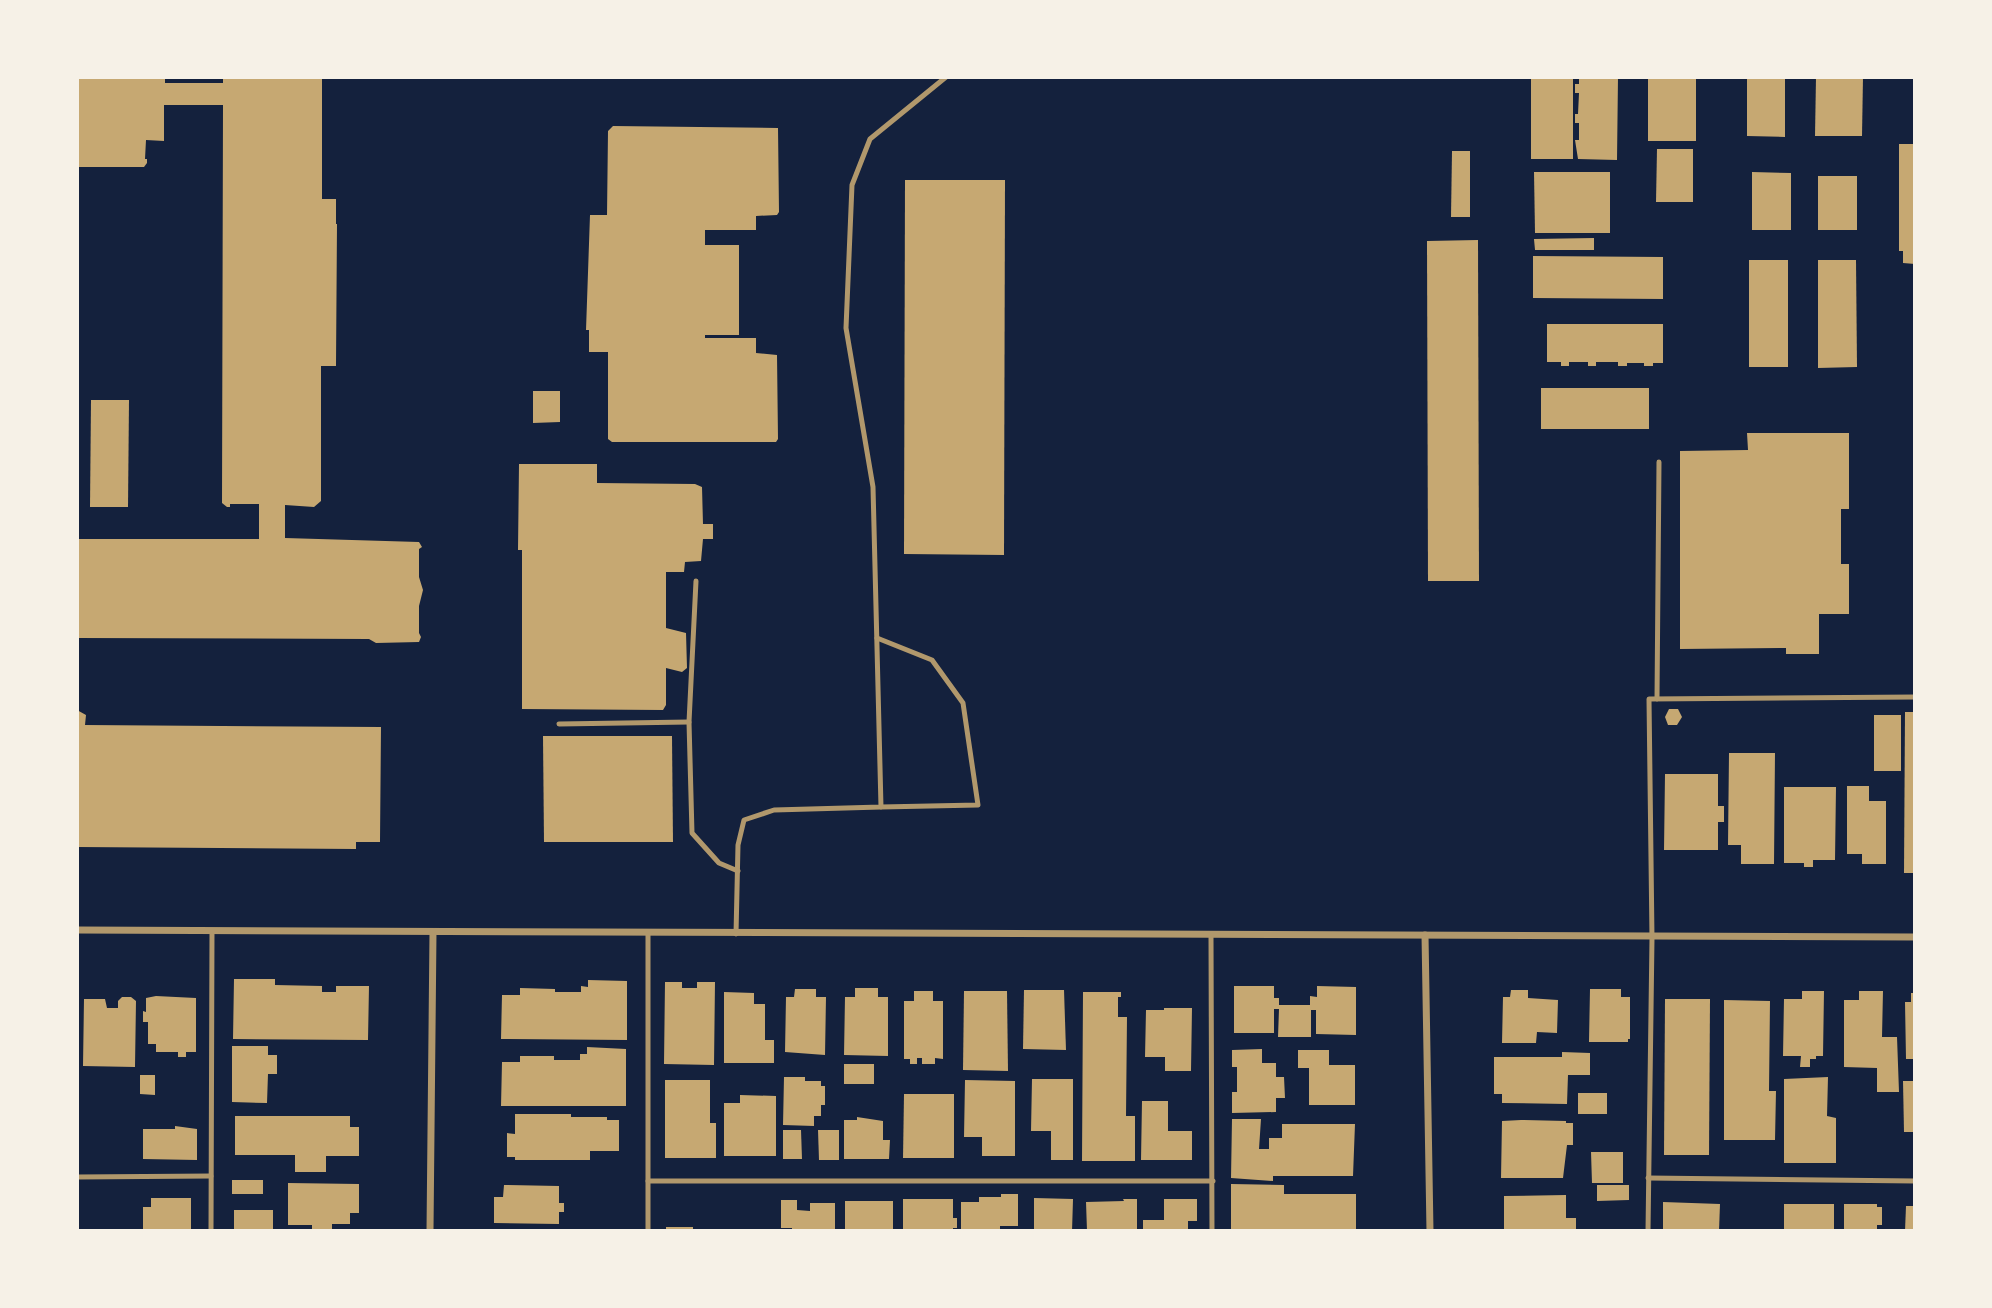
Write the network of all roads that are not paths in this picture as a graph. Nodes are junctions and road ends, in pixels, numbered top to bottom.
1 (946, 77) edge
2 (1659, 462) dead end
3 (696, 581) dead end
4 (877, 638) junction
5 (1915, 697) edge
6 (1657, 699) junction
7 (689, 722) junction
8 (559, 724) dead end
9 (881, 807) junction
10 (738, 871) junction
11 (77, 930) edge
12 (212, 931) junction
13 (433, 932) junction
14 (648, 933) junction
15 (736, 934) junction
16 (1425, 935) junction
17 (1211, 936) junction
18 (1915, 937) edge
19 (1652, 938) junction
20 (211, 1176) junction
21 (77, 1177) edge
22 (1648, 1178) junction
23 (648, 1181) junction
24 (1213, 1181) junction
25 (1915, 1181) edge
26 (211, 1231) edge
27 (430, 1231) edge
28 (648, 1231) edge
29 (1212, 1231) edge
30 (1430, 1231) edge
31 (1648, 1231) edge

1 - 4 lane
2 - 6 lane
3 - 7 lane
4 - 9 lane
4 - 9 lane
5 - 6 lane
6 - 19 lane
7 - 8 lane
7 - 10 lane
9 - 10 lane
10 - 15 lane
11 - 12 street
12 - 13 street
12 - 20 lane
13 - 14 street
13 - 27 street
14 - 15 street
14 - 23 lane
15 - 17 street
16 - 17 street
16 - 19 street
16 - 30 street
17 - 24 lane
18 - 19 street
19 - 22 lane
20 - 21 lane
20 - 26 lane
22 - 25 lane
22 - 31 lane
23 - 24 lane
23 - 28 lane
24 - 29 lane

